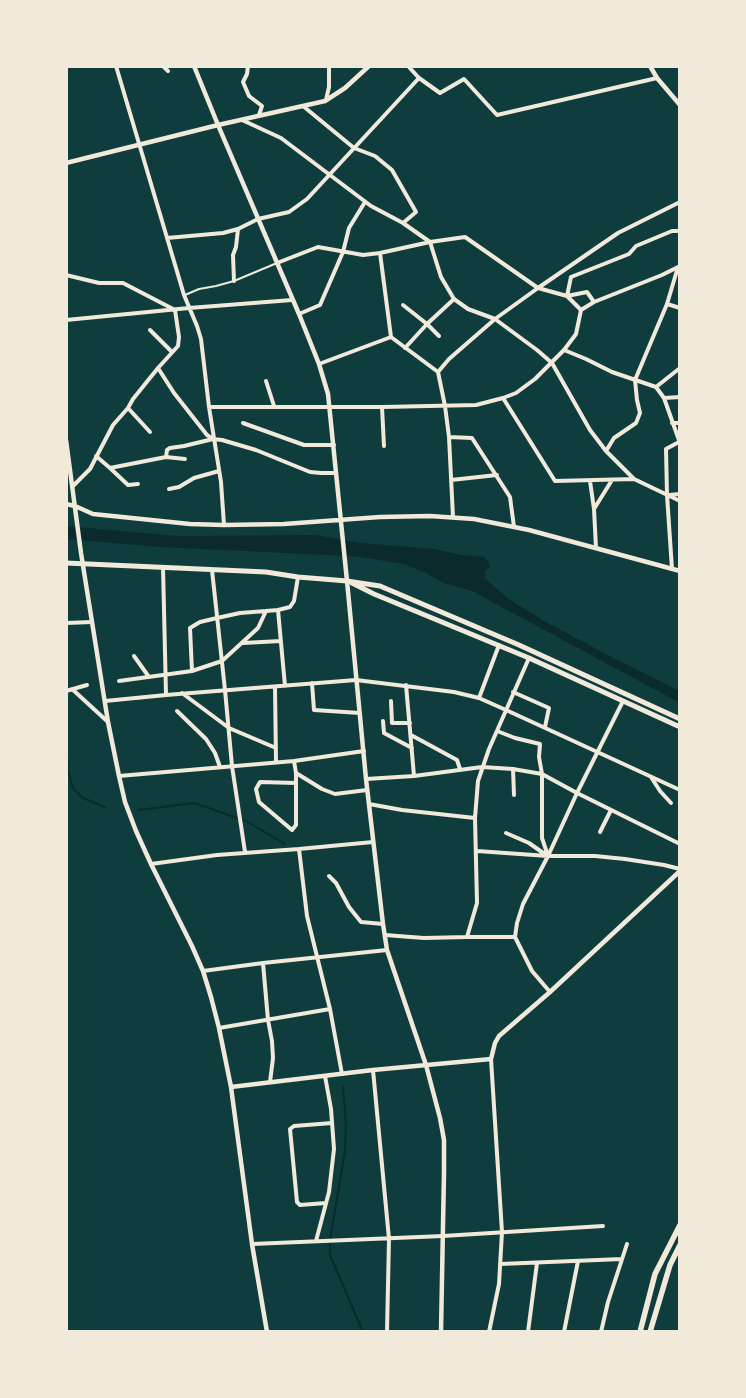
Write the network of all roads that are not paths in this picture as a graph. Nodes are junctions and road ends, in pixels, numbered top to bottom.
1 (116, 66) edge
2 (162, 66) edge
3 (194, 66) edge
4 (248, 66) edge
5 (328, 66) edge
6 (369, 66) edge
7 (408, 66) edge
8 (650, 66) edge
9 (168, 71) dead end
10 (419, 78) junction
11 (657, 78) junction
12 (326, 100) junction
13 (680, 105) edge
14 (303, 106) junction
15 (259, 116) junction
16 (242, 120) junction
17 (218, 125) junction
18 (139, 146) junction
19 (354, 148) junction
20 (66, 163) edge
21 (329, 174) junction
22 (365, 202) junction
23 (680, 202) edge
24 (258, 219) junction
25 (403, 223) junction
26 (238, 229) junction
27 (680, 231) edge
28 (167, 238) junction
29 (430, 242) junction
30 (343, 252) junction
31 (380, 253) junction
32 (277, 263) junction
33 (679, 267) edge
34 (66, 276) edge
35 (234, 281) junction
36 (538, 288) junction
37 (184, 295) junction
38 (567, 296) junction
39 (454, 299) junction
40 (292, 300) junction
41 (594, 302) junction
42 (667, 304) junction
43 (403, 305) dead end
44 (189, 308) junction
45 (680, 308) edge
46 (175, 310) junction
47 (581, 310) junction
48 (299, 314) junction
49 (495, 319) junction
50 (66, 320) edge
51 (428, 324) junction
52 (150, 330) dead end
53 (439, 336) dead end
54 (391, 337) junction
55 (405, 348) junction
56 (564, 350) junction
57 (172, 352) junction
58 (319, 364) junction
59 (552, 364) junction
60 (158, 368) junction
61 (680, 368) edge
62 (438, 372) junction
63 (635, 380) junction
64 (266, 381) dead end
65 (656, 387) junction
66 (680, 397) edge
67 (503, 398) junction
68 (664, 398) junction
69 (274, 406) junction
70 (445, 406) junction
71 (209, 407) junction
72 (330, 407) junction
73 (382, 407) junction
74 (128, 408) junction
75 (243, 423) dead end
76 (672, 423) junction
77 (680, 423) edge
78 (150, 432) dead end
79 (449, 437) junction
80 (213, 439) junction
81 (66, 440) edge
82 (679, 443) edge
83 (334, 445) junction
84 (384, 446) dead end
85 (606, 451) junction
86 (96, 456) junction
87 (166, 457) junction
88 (184, 459) dead end
89 (110, 468) junction
90 (219, 471) junction
91 (336, 472) junction
92 (497, 475) junction
93 (634, 479) junction
94 (451, 480) junction
95 (612, 480) junction
96 (590, 481) junction
97 (138, 484) dead end
98 (72, 487) junction
99 (168, 489) dead end
100 (680, 494) edge
101 (667, 495) junction
102 (680, 501) edge
103 (66, 504) edge
104 (75, 506) junction
105 (594, 509) junction
106 (453, 517) junction
107 (341, 521) junction
108 (224, 525) junction
109 (514, 526) junction
110 (596, 548) junction
111 (66, 563) edge
112 (83, 564) junction
113 (163, 567) junction
114 (672, 569) junction
115 (212, 570) junction
116 (680, 571) edge
117 (298, 577) junction
118 (347, 581) junction
119 (278, 610) junction
120 (266, 611) junction
121 (217, 618) junction
122 (92, 622) junction
123 (66, 623) edge
124 (281, 641) junction
125 (243, 643) junction
126 (499, 645) junction
127 (134, 656) dead end
128 (529, 658) junction
129 (222, 661) junction
130 (192, 671) junction
131 (165, 675) junction
132 (149, 676) junction
133 (119, 680) dead end
134 (356, 680) junction
135 (312, 683) junction
136 (87, 685) dead end
137 (406, 685) junction
138 (285, 686) junction
139 (274, 687) junction
140 (72, 689) junction
141 (225, 690) junction
142 (66, 692) edge
143 (514, 692) junction
144 (182, 693) junction
145 (166, 695) junction
146 (479, 698) junction
147 (104, 701) junction
148 (391, 701) dead end
149 (623, 701) junction
150 (506, 710) junction
151 (177, 711) dead end
152 (360, 713) junction
153 (680, 719) edge
154 (383, 721) dead end
155 (108, 722) junction
156 (410, 723) junction
157 (545, 727) junction
158 (680, 727) edge
159 (229, 728) junction
160 (497, 731) junction
161 (411, 735) junction
162 (276, 748) junction
163 (412, 748) junction
164 (364, 751) junction
165 (598, 752) junction
166 (294, 761) junction
167 (276, 762) junction
168 (232, 766) junction
169 (220, 767) junction
170 (482, 767) junction
171 (513, 769) junction
172 (460, 770) junction
173 (296, 773) junction
174 (542, 774) junction
175 (119, 776) junction
176 (414, 776) junction
177 (651, 776) junction
178 (366, 779) junction
179 (296, 783) junction
180 (367, 790) junction
181 (680, 790) edge
182 (576, 793) junction
183 (514, 795) dead end
184 (672, 803) dead end
185 (369, 804) junction
186 (611, 810) junction
187 (475, 818) junction
188 (600, 832) dead end
189 (506, 833) dead end
190 (373, 842) junction
191 (680, 844) edge
192 (299, 849) junction
193 (476, 851) junction
194 (244, 852) junction
195 (548, 856) junction
196 (151, 864) junction
197 (680, 870) edge
198 (329, 876) dead end
199 (383, 924) junction
200 (385, 935) junction
201 (467, 937) junction
202 (515, 937) junction
203 (387, 950) junction
204 (318, 958) junction
205 (263, 963) junction
206 (203, 971) junction
207 (550, 992) junction
208 (330, 1010) junction
209 (268, 1020) junction
210 (219, 1028) junction
211 (491, 1059) junction
212 (426, 1065) junction
213 (373, 1070) junction
214 (342, 1074) junction
215 (326, 1076) junction
216 (270, 1082) junction
217 (231, 1087) junction
218 (332, 1123) junction
219 (326, 1202) junction
220 (680, 1225) edge
221 (603, 1226) dead end
222 (502, 1232) junction
223 (443, 1236) junction
224 (389, 1239) junction
225 (316, 1242) junction
226 (252, 1244) junction
227 (627, 1244) dead end
228 (680, 1245) edge
229 (622, 1259) junction
230 (578, 1261) junction
231 (537, 1262) junction
232 (500, 1264) junction
233 (267, 1332) edge
234 (387, 1332) edge
235 (441, 1332) edge
236 (489, 1332) edge
237 (528, 1332) edge
238 (564, 1332) edge
239 (601, 1332) edge
240 (640, 1332) edge
241 (650, 1332) edge

1 - 18 street
2 - 9 street
3 - 17 street
4 - 15 street
5 - 12 street
6 - 12 street
7 - 10 street
8 - 11 street
10 - 11 street
10 - 19 street
11 - 13 street
12 - 14 street
14 - 15 street
14 - 19 street
15 - 16 street
16 - 17 street
16 - 21 street
17 - 18 street
17 - 24 street
18 - 20 street
18 - 28 street
19 - 21 street
19 - 25 street
21 - 22 street
21 - 24 street
22 - 25 street
22 - 30 street
23 - 36 street
24 - 26 street
24 - 32 street
25 - 29 street
26 - 28 street
26 - 35 street
27 - 38 street
28 - 37 street
29 - 31 street
29 - 36 street
29 - 39 street
30 - 31 street
30 - 32 street
30 - 48 street
31 - 54 street
32 - 35 lane
32 - 40 street
33 - 41 street
33 - 42 street
34 - 46 street
35 - 37 lane
36 - 38 street
36 - 49 street
37 - 44 street
38 - 41 street
38 - 47 street
39 - 49 street
39 - 51 street
40 - 44 street
40 - 48 street
41 - 47 street
42 - 45 street
42 - 63 street
43 - 51 street
44 - 46 street
44 - 71 street
46 - 50 street
46 - 57 street
47 - 56 street
48 - 58 street
49 - 59 street
49 - 62 street
51 - 53 street
51 - 55 street
52 - 57 street
54 - 55 street
54 - 58 street
55 - 62 street
56 - 59 street
56 - 63 street
57 - 60 street
58 - 72 street
59 - 67 street
59 - 85 street
60 - 74 street
60 - 80 street
61 - 65 street
62 - 70 street
63 - 65 street
63 - 85 street
64 - 69 street
65 - 68 street
66 - 68 street
67 - 70 street
67 - 96 street
68 - 76 street
69 - 71 street
69 - 72 street
70 - 73 street
70 - 79 street
71 - 80 street
72 - 73 street
72 - 83 street
73 - 84 street
74 - 78 street
74 - 86 street
75 - 83 street
76 - 77 street
76 - 82 street
79 - 92 street
79 - 94 street
80 - 87 street
80 - 90 street
80 - 91 street
81 - 98 street
82 - 101 street
83 - 91 street
85 - 93 street
86 - 89 street
86 - 98 street
87 - 88 street
87 - 89 street
89 - 97 street
90 - 99 street
90 - 108 street
91 - 107 street
92 - 94 street
92 - 109 street
93 - 95 street
93 - 101 street
94 - 106 street
95 - 96 street
95 - 105 street
96 - 105 street
98 - 104 street
100 - 101 street
101 - 102 street
101 - 114 street
103 - 104 street
104 - 108 street
104 - 112 street
105 - 110 street
106 - 107 street
106 - 109 street
107 - 108 street
107 - 118 street
109 - 110 street
110 - 114 street
111 - 112 main road
112 - 113 main road
112 - 122 street
113 - 115 main road
113 - 131 street
114 - 116 street
115 - 117 main road
115 - 121 street
117 - 118 main road
117 - 119 street
118 - 126 main road
118 - 134 street
118 - 153 main road
119 - 120 street
119 - 124 street
120 - 121 street
120 - 125 street
121 - 129 street
121 - 130 street
122 - 123 street
122 - 147 street
124 - 125 street
124 - 138 street
125 - 129 street
126 - 128 main road
126 - 146 street
127 - 132 street
128 - 143 street
128 - 149 main road
129 - 130 street
129 - 141 street
130 - 131 street
131 - 132 street
131 - 145 street
132 - 133 street
134 - 135 street
134 - 137 street
134 - 152 street
135 - 138 street
135 - 152 street
136 - 140 street
137 - 146 street
137 - 156 street
138 - 139 street
139 - 141 street
139 - 162 street
140 - 142 street
140 - 155 street
141 - 144 street
141 - 159 street
143 - 150 street
143 - 157 street
144 - 145 street
144 - 159 street
145 - 147 street
146 - 150 street
147 - 155 street
148 - 156 street
149 - 158 main road
149 - 165 street
150 - 157 street
150 - 160 street
151 - 169 street
152 - 164 street
154 - 163 street
155 - 175 street
156 - 161 street
157 - 165 street
159 - 162 street
159 - 168 street
160 - 170 street
160 - 174 street
161 - 163 street
161 - 172 street
162 - 167 street
163 - 176 street
164 - 166 street
164 - 178 street
165 - 177 street
165 - 182 street
166 - 167 street
166 - 173 street
167 - 168 street
168 - 169 street
168 - 194 street
169 - 175 street
170 - 171 street
170 - 172 street
170 - 187 street
171 - 174 street
171 - 183 street
172 - 176 street
173 - 179 street
173 - 180 street
174 - 182 street
174 - 195 street
175 - 196 street
176 - 178 street
177 - 181 street
177 - 184 street
178 - 180 street
179 - 179 street
180 - 185 street
182 - 186 street
182 - 195 street
185 - 187 street
185 - 190 street
186 - 188 street
186 - 191 street
187 - 193 street
189 - 195 street
190 - 192 street
190 - 199 street
192 - 194 street
192 - 204 street
193 - 195 street
193 - 201 street
194 - 196 street
195 - 197 street
195 - 202 street
196 - 206 street
197 - 207 street
198 - 199 street
199 - 200 street
200 - 201 street
200 - 203 street
201 - 202 street
202 - 207 street
203 - 204 street
203 - 212 street
204 - 205 street
204 - 208 street
205 - 206 street
205 - 209 street
206 - 210 street
207 - 211 street
208 - 209 street
208 - 214 street
209 - 210 street
209 - 216 street
210 - 217 street
211 - 212 street
211 - 222 street
212 - 213 street
212 - 223 street
213 - 214 street
213 - 224 street
214 - 215 street
215 - 216 street
215 - 218 street
216 - 217 street
217 - 226 street
218 - 219 street
218 - 219 street
219 - 225 street
220 - 240 main road
221 - 222 street
222 - 223 street
222 - 232 street
223 - 224 street
223 - 235 street
224 - 225 street
224 - 234 street
225 - 226 street
226 - 233 street
227 - 229 street
228 - 241 main road
229 - 230 street
229 - 239 street
230 - 231 street
230 - 238 street
231 - 232 street
231 - 237 street
232 - 236 street

